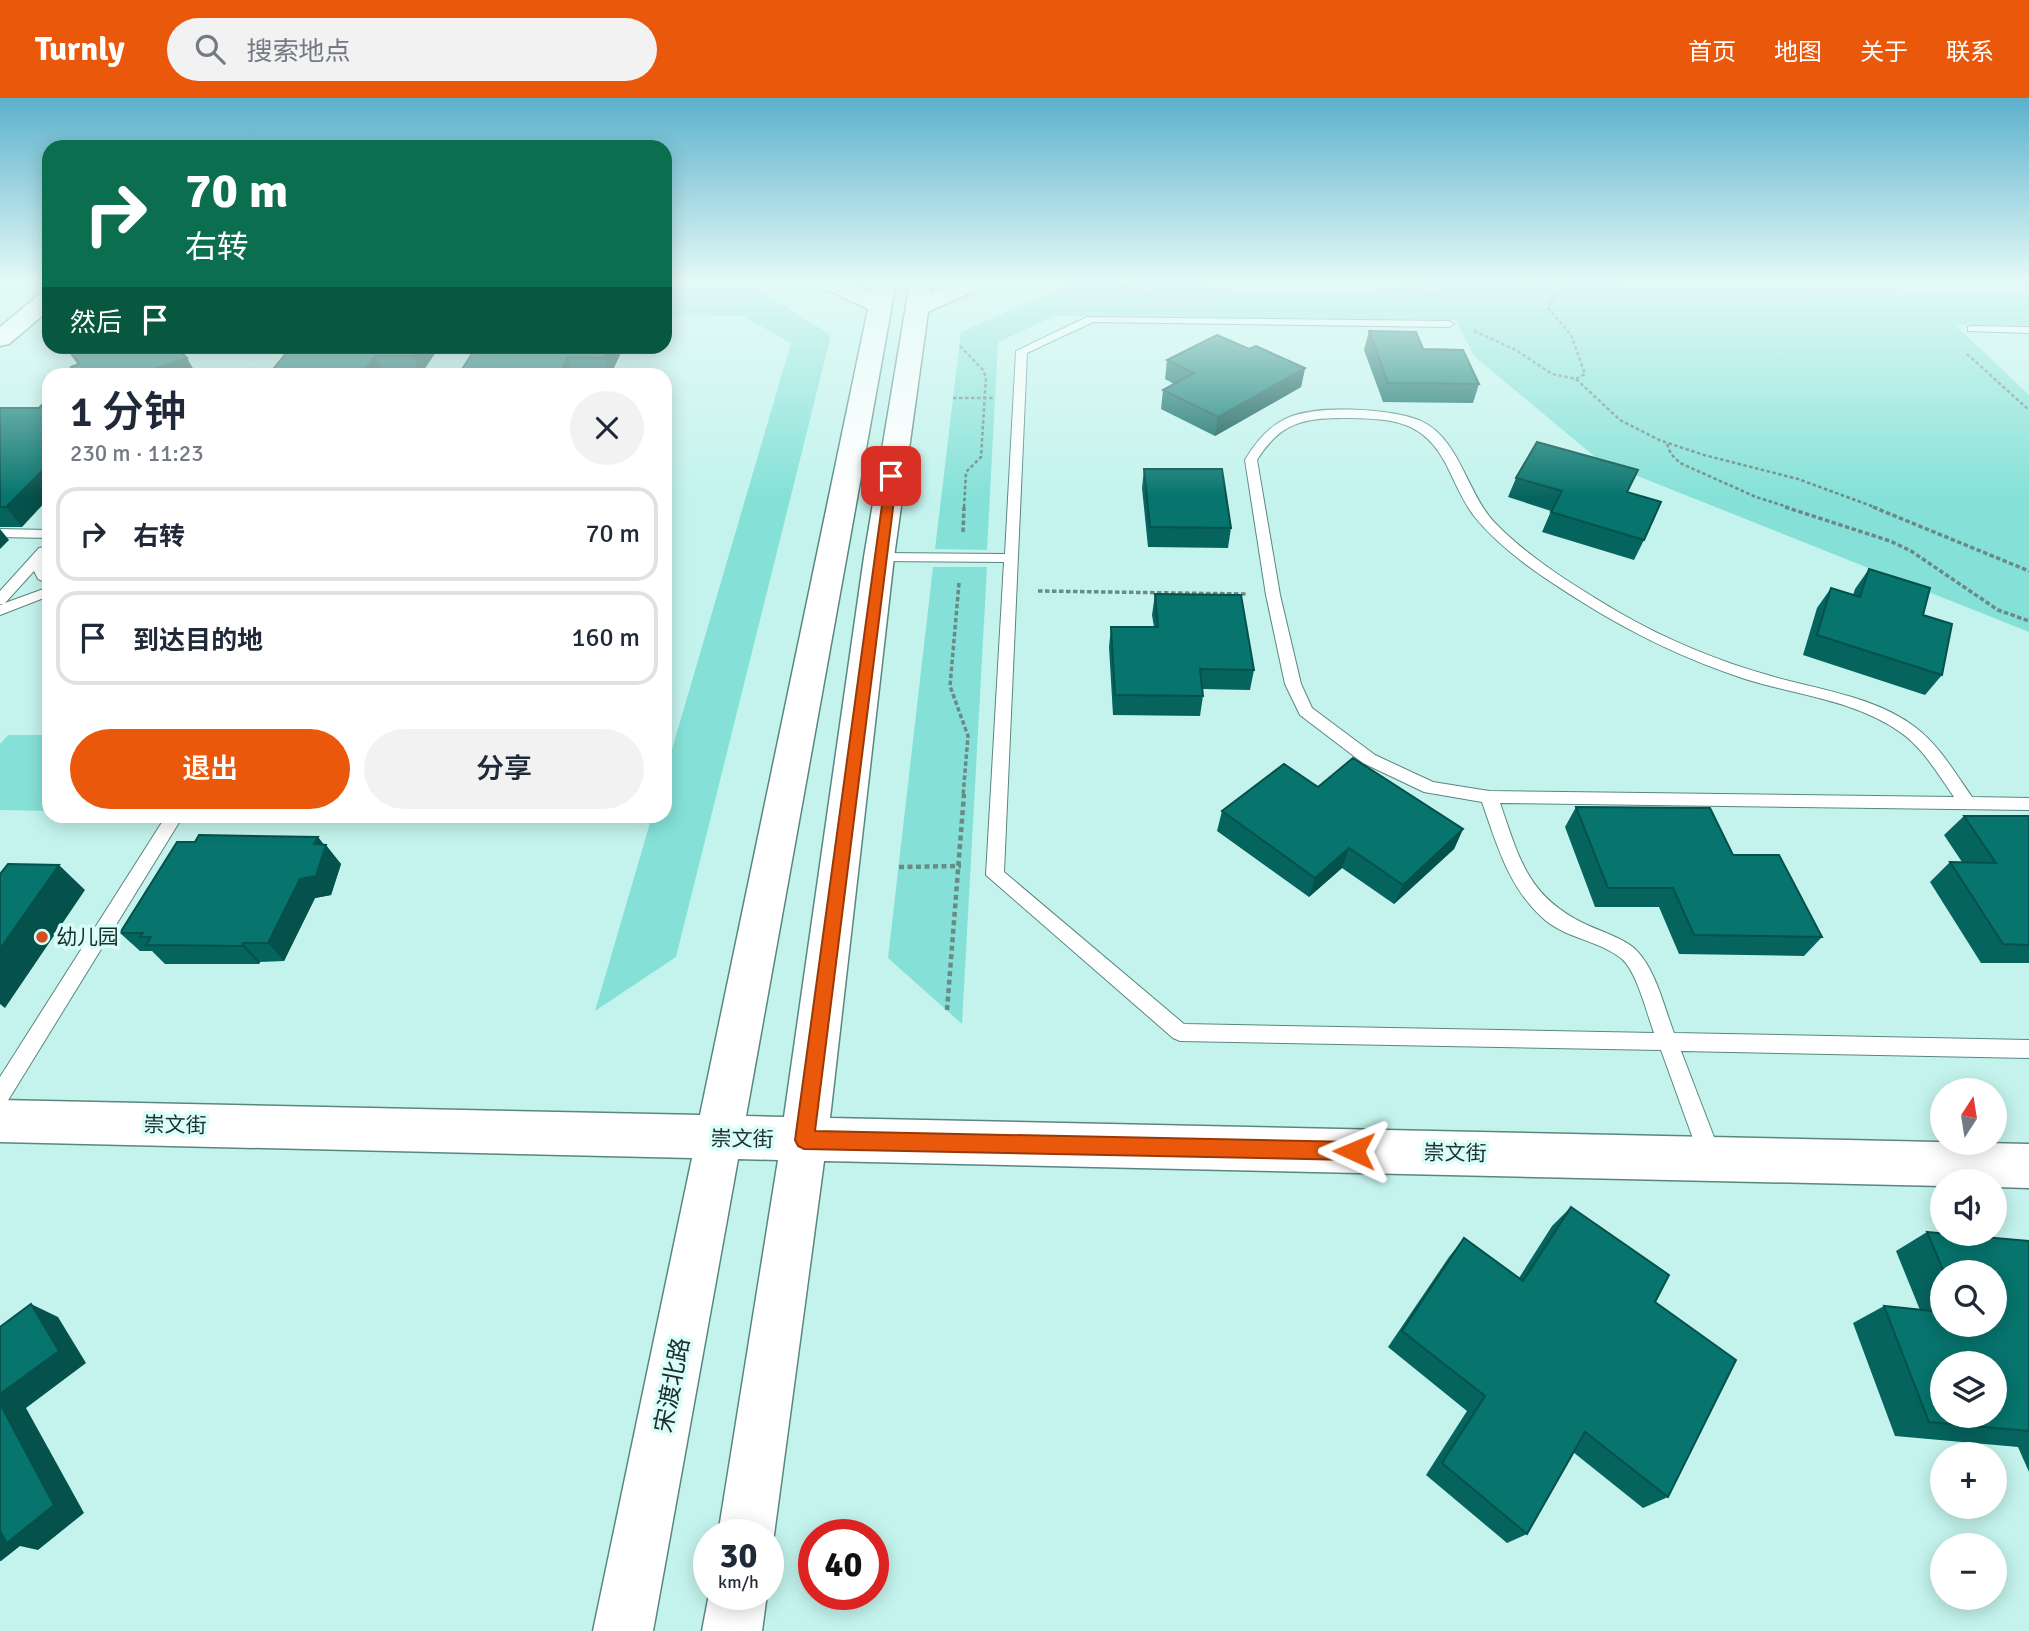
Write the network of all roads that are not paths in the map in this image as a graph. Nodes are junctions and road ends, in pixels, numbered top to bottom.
1 (871, 354) edge
2 (910, 354) edge
3 (1022, 354) edge
4 (0, 533) edge
5 (42, 534) edge
6 (42, 554) edge
7 (879, 557) junction
8 (1011, 558) junction
9 (42, 594) edge
10 (0, 600) edge
11 (0, 610) edge
12 (1489, 797) junction
13 (1967, 803) junction
14 (2029, 804) edge
15 (171, 823) edge
16 (1667, 1041) junction
17 (2029, 1049) edge
18 (0, 1095) edge
19 (0, 1121) edge
20 (720, 1138) junction
21 (804, 1140) junction
22 (1711, 1158) junction
23 (2029, 1166) edge
24 (748, 1519) edge
25 (735, 1610) edge
26 (623, 1631) edge
27 (732, 1631) edge

1 - 20 main road, 宋渡北路
2 - 7 main road
3 - 8 lane
4 - 5 lane
6 - 10 lane
7 - 8 lane
7 - 21 main road
8 - 16 lane
9 - 11 lane
12 - 13 lane
12 - 13 lane
12 - 16 lane
13 - 14 lane
15 - 18 lane
16 - 17 lane
16 - 22 lane
19 - 20 main road, 崇文街
20 - 21 main road, 崇文街
20 - 26 main road, 宋渡北路
21 - 22 main road, 崇文街
21 - 24 main road
22 - 23 main road, 崇文街
25 - 27 main road

